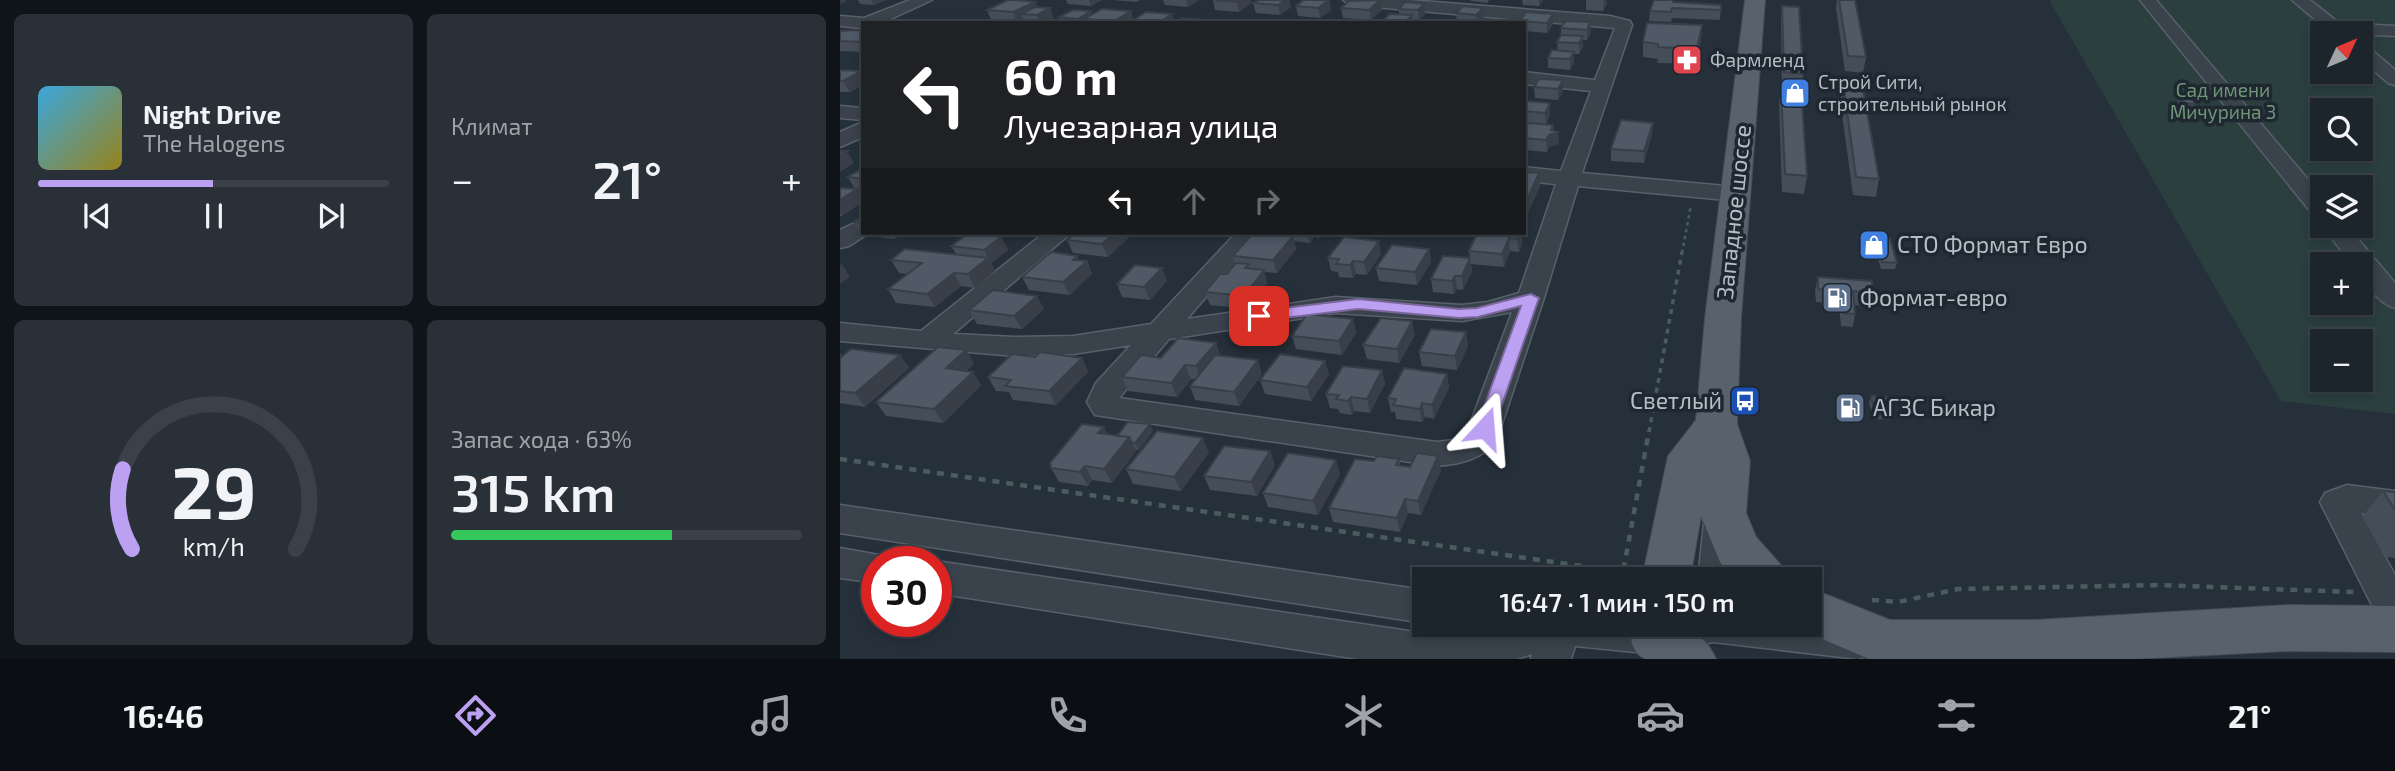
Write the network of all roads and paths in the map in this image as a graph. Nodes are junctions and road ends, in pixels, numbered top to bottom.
1 (924, 0) edge
2 (1351, 0) edge
3 (1755, 0) edge
4 (2148, 0) edge
5 (2300, 0) edge
6 (1452, 8) junction
7 (840, 21) edge
8 (870, 21) edge
9 (1440, 21) edge
10 (2326, 21) edge
11 (861, 23) edge
12 (2373, 32) edge
13 (2395, 32) edge
14 (2373, 60) edge
15 (1526, 78) edge
16 (2395, 79) edge
17 (1602, 86) junction
18 (840, 112) edge
19 (861, 114) edge
20 (861, 129) edge
21 (840, 141) edge
22 (1526, 174) edge
23 (1570, 178) junction
24 (1694, 190) junction
25 (1737, 194) junction
26 (2310, 197) edge
27 (861, 227) edge
28 (1057, 235) edge
29 (1247, 235) edge
30 (2344, 238) edge
31 (840, 241) edge
32 (1531, 298) junction
33 (2395, 300) edge
34 (840, 332) edge
35 (1161, 332) junction
36 (928, 340) junction
37 (1716, 424) junction
38 (840, 459) edge
39 (2395, 505) edge
40 (1723, 513) junction
41 (840, 519) edge
42 (840, 563) edge
43 (861, 566) edge
44 (1588, 567) edge
45 (1624, 567) edge
46 (1668, 567) edge
47 (1718, 567) edge
48 (1752, 567) edge
49 (952, 579) edge
50 (2388, 594) edge
51 (1412, 605) edge
52 (1822, 612) edge
53 (1877, 621) junction
54 (1550, 637) edge
55 (1683, 637) edge
56 (1712, 637) edge
57 (1813, 637) edge
58 (1663, 645) edge
59 (1709, 659) edge

1 - 8 street
2 - 6 street
3 - 25 main road, Западное шоссе
4 - 26 street
5 - 10 street
6 - 9 street
6 - 17 street
7 - 11 street
12 - 13 street
14 - 16 street
15 - 17 street
17 - 23 street
18 - 19 street
20 - 21 street
22 - 23 street
23 - 24 street
23 - 32 street
24 - 25 street
24 - 45 path
25 - 37 main road, Западное шоссе
27 - 31 street
28 - 36 street
29 - 35 street
30 - 33 street
32 - 35 street
32 - 35 street
34 - 36 street
35 - 36 street
37 - 40 main road, Западное шоссе
37 - 46 main road
38 - 44 path
39 - 50 street
40 - 47 street, Западное шоссе
40 - 48 main road
41 - 51 street
42 - 43 street
49 - 54 street
50 - 53 main road
50 - 53 path
52 - 53 main road
53 - 57 street
54 - 58 street
55 - 58 street
56 - 59 street

